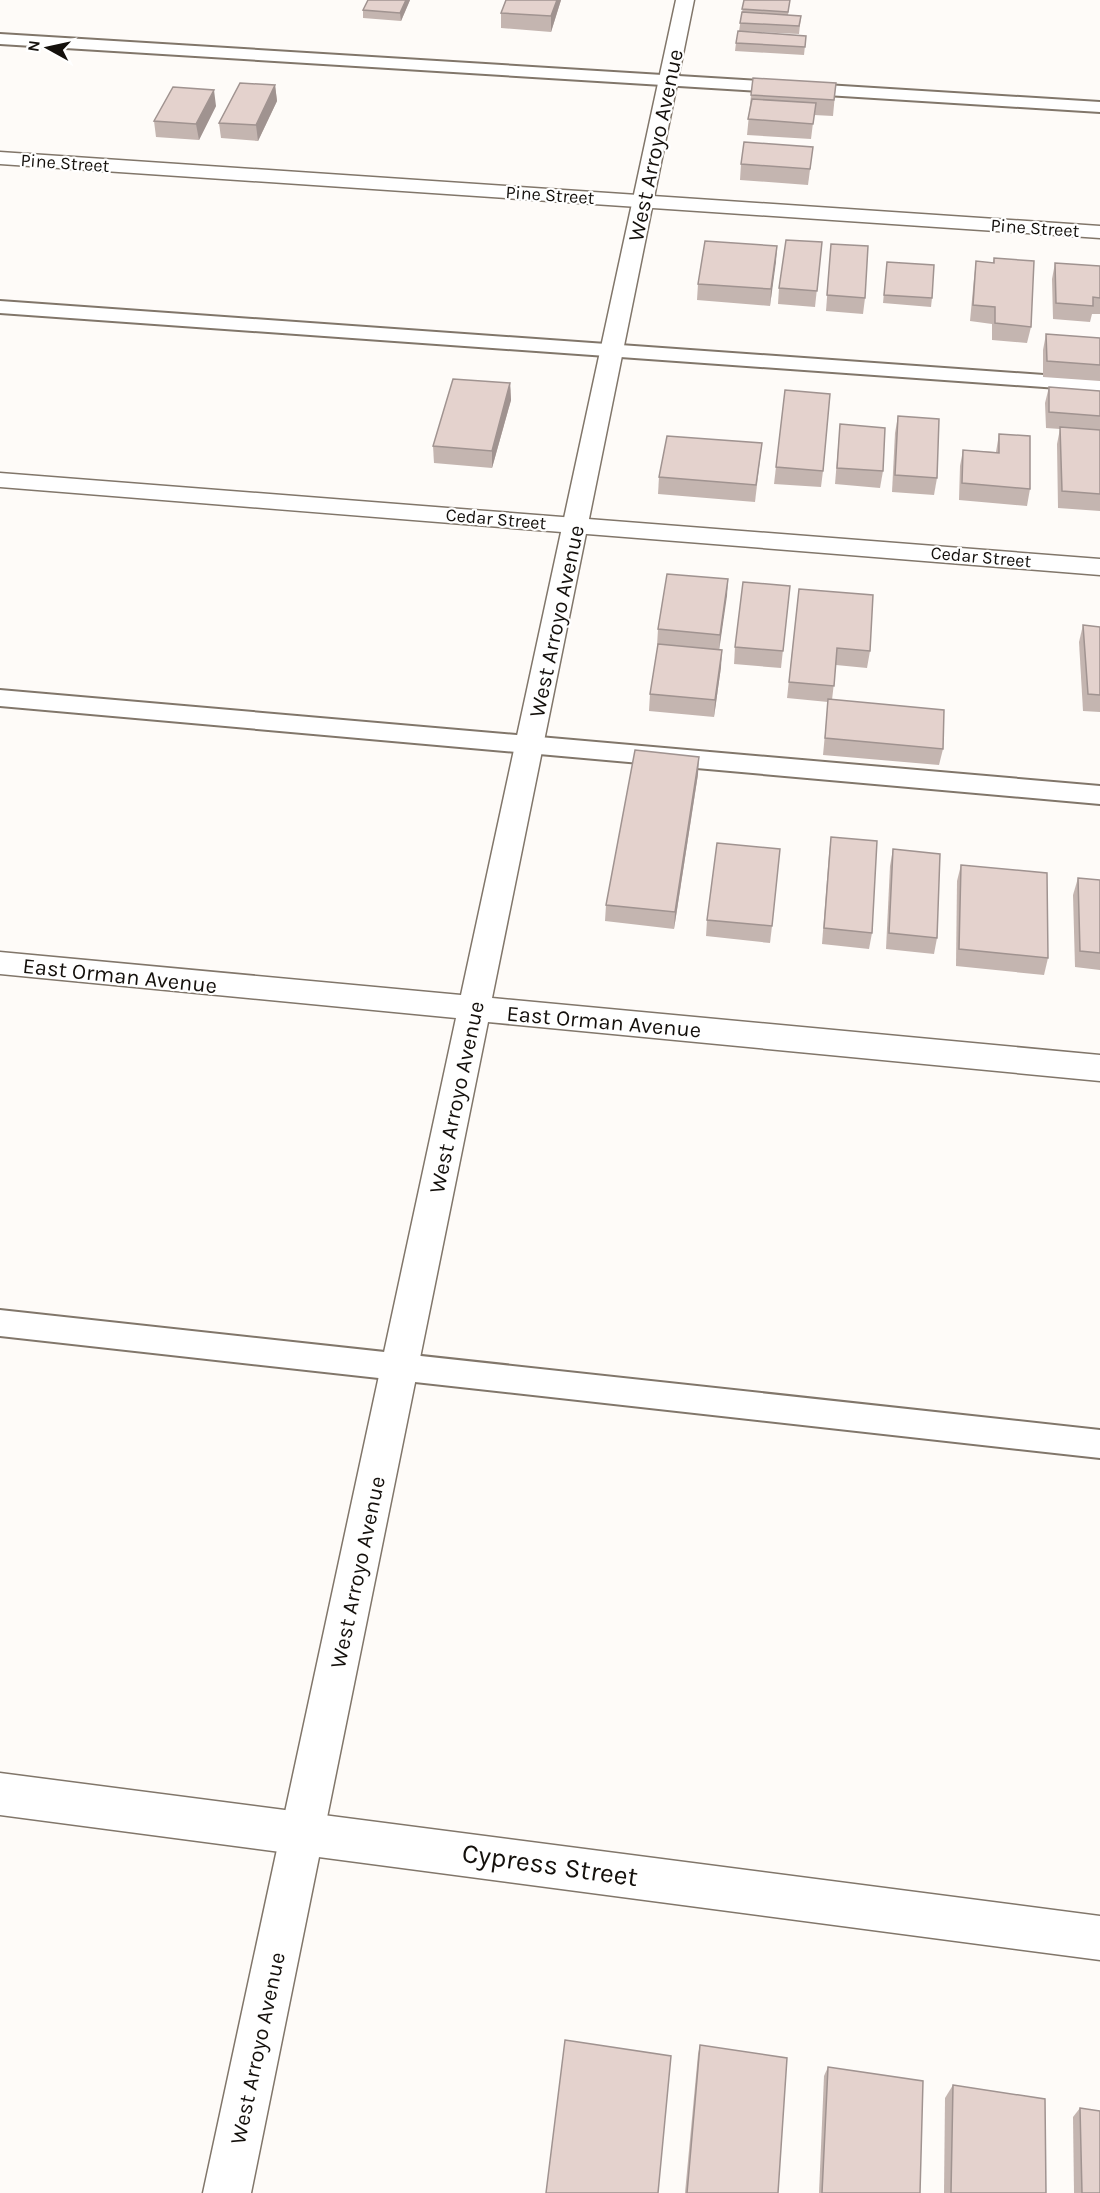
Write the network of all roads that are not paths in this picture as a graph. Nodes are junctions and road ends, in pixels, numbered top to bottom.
1 (685, 0) edge
2 (0, 39) edge
3 (669, 80) junction
4 (1100, 107) edge
5 (0, 159) edge
6 (644, 201) junction
7 (1100, 232) edge
8 (0, 307) edge
9 (612, 351) junction
10 (1100, 385) edge
11 (0, 480) edge
12 (575, 525) junction
13 (1100, 567) edge
14 (0, 698) edge
15 (530, 745) junction
16 (1100, 795) edge
17 (0, 963) edge
18 (475, 1009) junction
19 (1100, 1068) edge
20 (0, 1323) edge
21 (400, 1366) junction
22 (1100, 1444) edge
23 (0, 1794) edge
24 (302, 1832) junction
25 (1100, 1938) edge
26 (227, 2193) edge

1 - 3 street, West Arroyo Avenue
2 - 3 lane
3 - 4 lane
3 - 6 street, West Arroyo Avenue
5 - 6 street, Pine Street
6 - 7 street, Pine Street
6 - 9 street, West Arroyo Avenue
8 - 9 lane
9 - 10 lane
9 - 12 street, West Arroyo Avenue
11 - 12 street, Cedar Street
12 - 13 street, Cedar Street
12 - 15 street, West Arroyo Avenue
14 - 15 lane
15 - 16 lane
15 - 18 street, West Arroyo Avenue
17 - 18 street, East Orman Avenue
18 - 19 street, East Orman Avenue
18 - 21 street, West Arroyo Avenue
20 - 21 lane
21 - 22 lane
21 - 24 street, West Arroyo Avenue
23 - 24 street, Cypress Street
24 - 25 street, Cypress Street
24 - 26 street, West Arroyo Avenue

